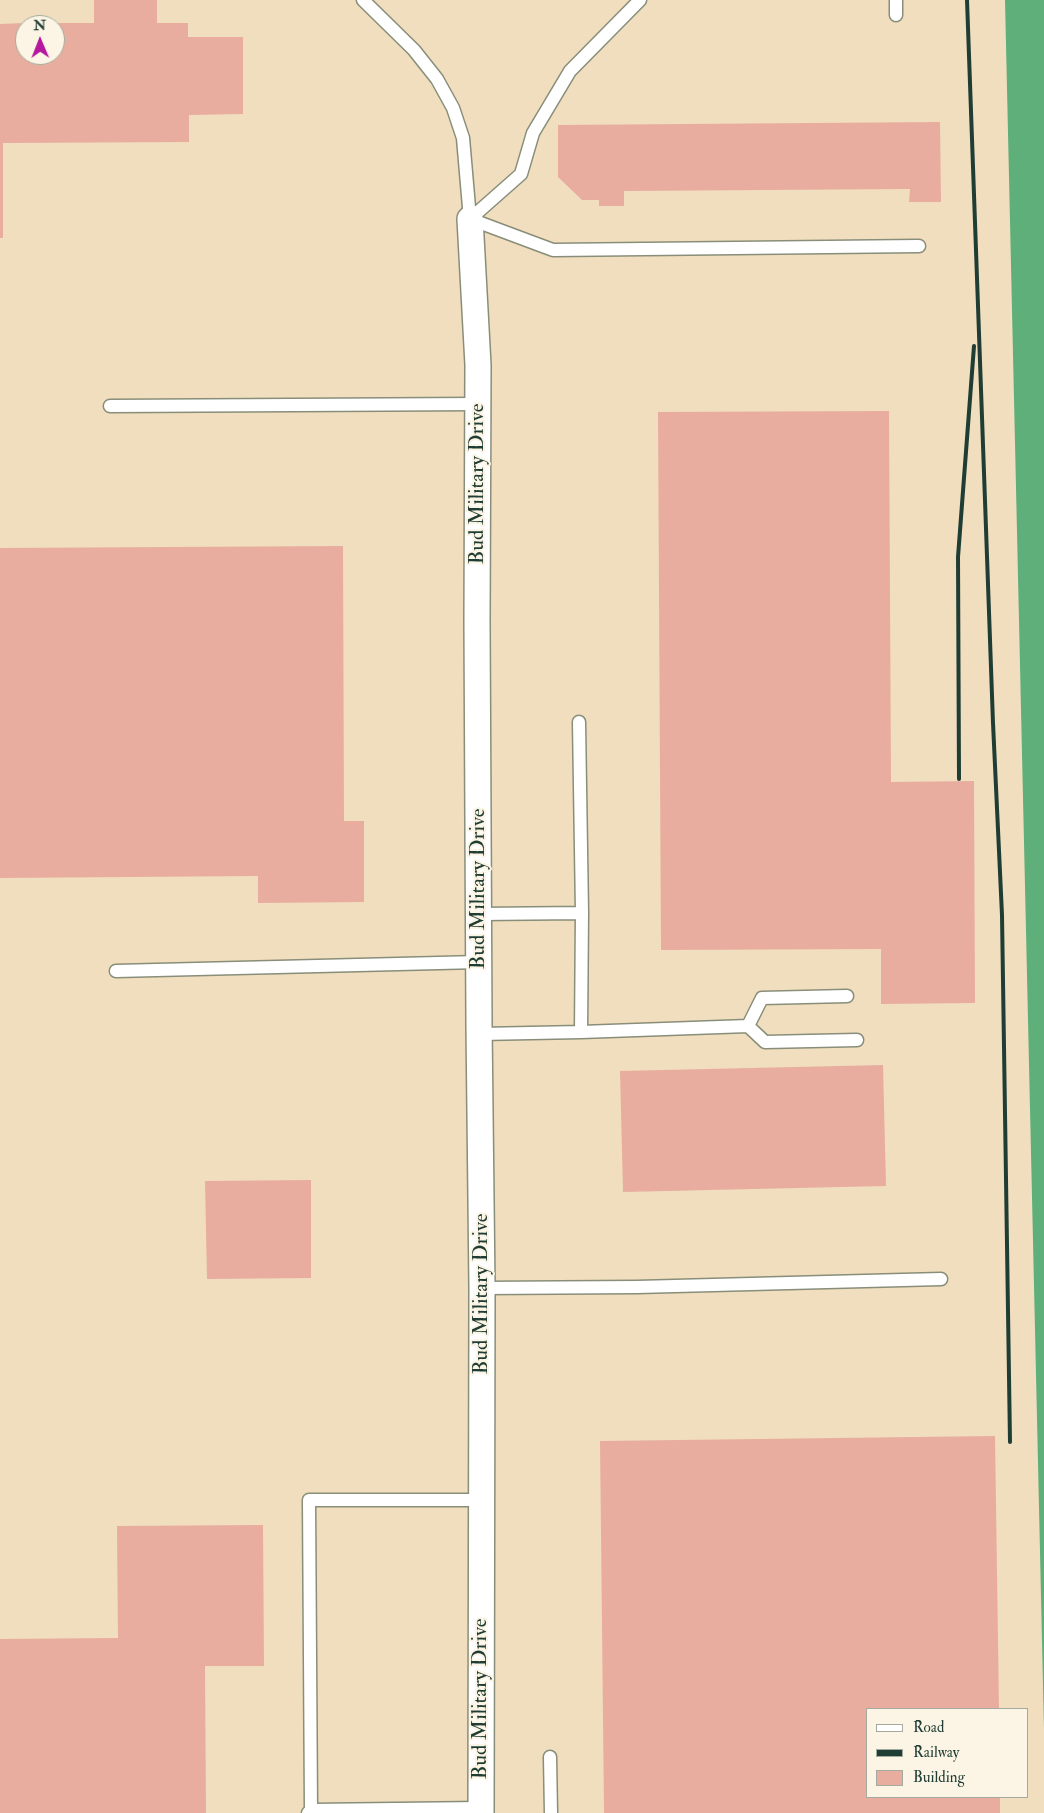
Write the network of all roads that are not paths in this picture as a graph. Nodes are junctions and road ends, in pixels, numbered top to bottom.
1 (363, 0) edge
2 (640, 0) edge
3 (896, 0) edge
4 (896, 15) dead end
5 (470, 219) junction
6 (919, 246) dead end
7 (478, 404) junction
8 (110, 406) dead end
9 (579, 722) dead end
10 (582, 913) junction
11 (479, 914) junction
12 (479, 962) junction
13 (116, 971) dead end
14 (847, 996) dead end
15 (748, 1026) junction
16 (581, 1032) junction
17 (480, 1034) junction
18 (857, 1040) dead end
19 (941, 1279) dead end
20 (482, 1288) junction
21 (482, 1500) junction
22 (550, 1757) dead end
23 (481, 1810) edge
24 (309, 1811) edge
25 (551, 1813) edge

1 - 5 lane, Bud Military Drive
2 - 5 lane
3 - 4 lane
5 - 6 lane
5 - 7 street, Bud Military Drive
7 - 8 lane
7 - 11 street, Bud Military Drive
9 - 10 lane
10 - 11 lane
10 - 16 lane
11 - 12 street, Bud Military Drive
12 - 13 lane
12 - 17 street, Bud Military Drive
14 - 15 lane
15 - 16 lane
15 - 18 lane
16 - 17 lane
17 - 20 street, Bud Military Drive
19 - 20 lane
20 - 21 street, Bud Military Drive
21 - 23 street, Bud Military Drive
21 - 24 lane
22 - 25 lane
23 - 24 lane

